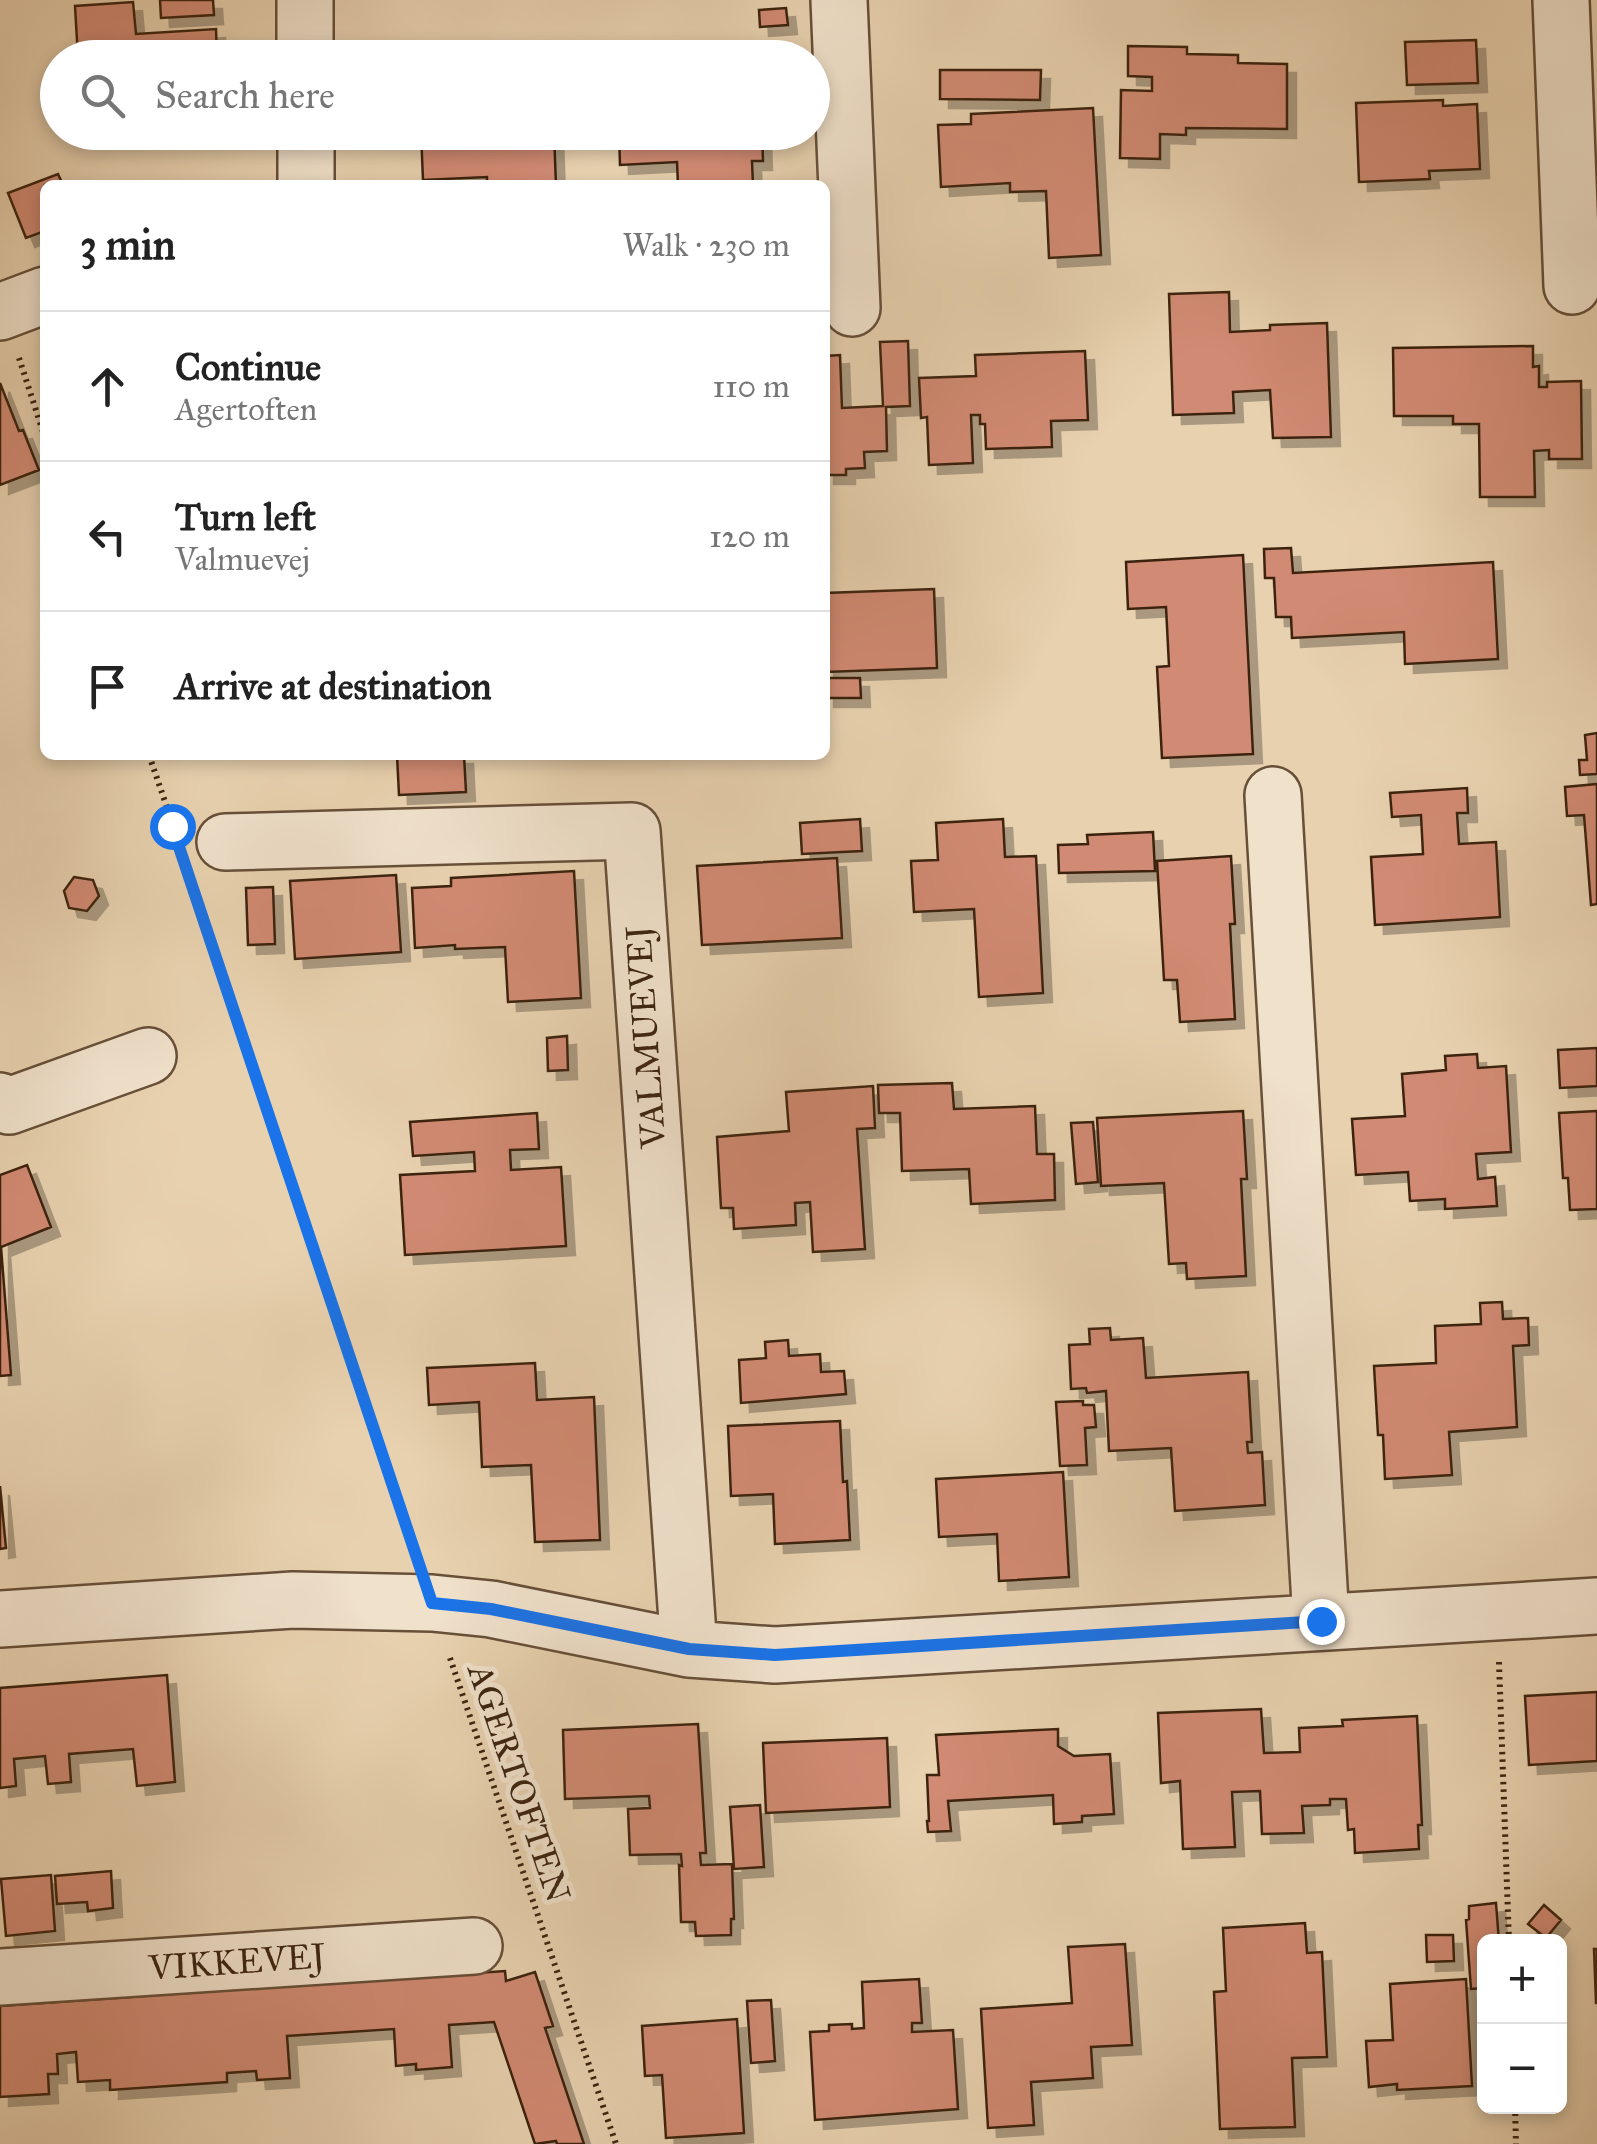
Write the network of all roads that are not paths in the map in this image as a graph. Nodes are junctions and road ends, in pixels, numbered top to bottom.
1 (305, 0) edge
2 (838, 0) edge
3 (1561, 0) edge
4 (305, 40) edge
5 (306, 150) edge
6 (306, 180) edge
7 (1572, 286) dead end
8 (852, 308) dead end
9 (1274, 795) dead end
10 (208, 862) road end
11 (148, 1056) dead end
12 (0, 1100) edge
13 (1597, 1606) edge
14 (0, 1619) edge
15 (1321, 1621) junction
16 (689, 1649) junction
17 (474, 1946) dead end
18 (0, 1977) edge

1 - 4 street
2 - 8 street
3 - 7 street
5 - 6 street
9 - 15 street
10 - 16 street, VALMUEVEJ
11 - 12 street
13 - 15 street
14 - 16 street
15 - 16 street
17 - 18 street, VIKKEVEJ

